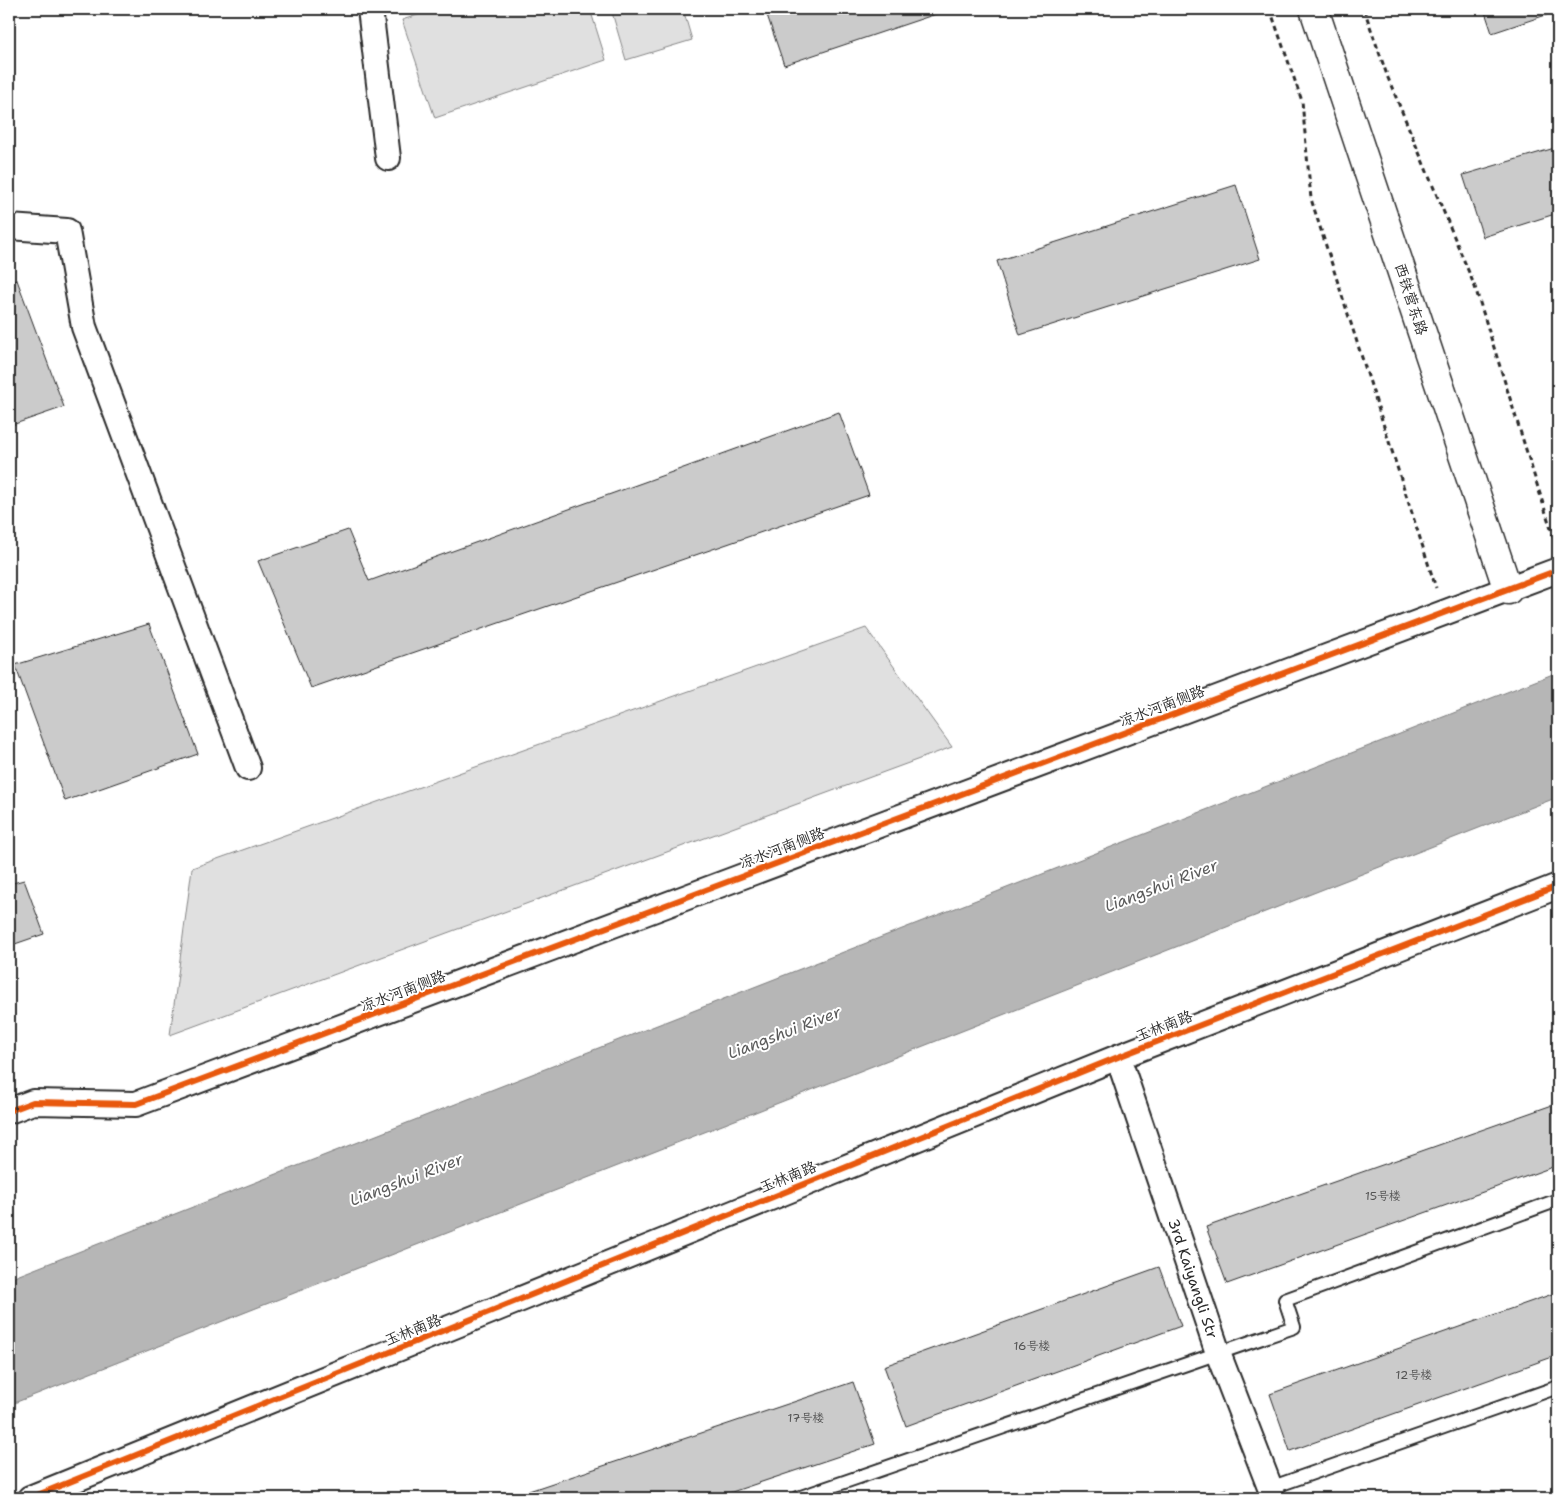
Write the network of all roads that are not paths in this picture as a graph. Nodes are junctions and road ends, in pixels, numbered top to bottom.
1 (370, 9) edge
2 (1314, 9) edge
3 (388, 158) dead end
4 (9, 227) edge
5 (1558, 570) edge
6 (1508, 590) junction
7 (248, 768) dead end
8 (1558, 886) edge
9 (1118, 1057) junction
10 (9, 1112) edge
11 (1558, 1200) edge
12 (1218, 1353) junction
13 (1558, 1386) edge
14 (1272, 1493) edge
15 (30, 1498) edge
16 (798, 1498) edge

1 - 3 street
2 - 6 street, 西铁营东路
4 - 7 street
5 - 6 street, 凉水河南侧路
6 - 10 street, 凉水河南侧路
8 - 9 street, 玉林南路
9 - 12 street, 3rd Kaiyangli Str
9 - 15 street, 玉林南路
11 - 12 lane
12 - 14 street, 3rd Kaiyangli Str
12 - 16 lane
13 - 14 lane

